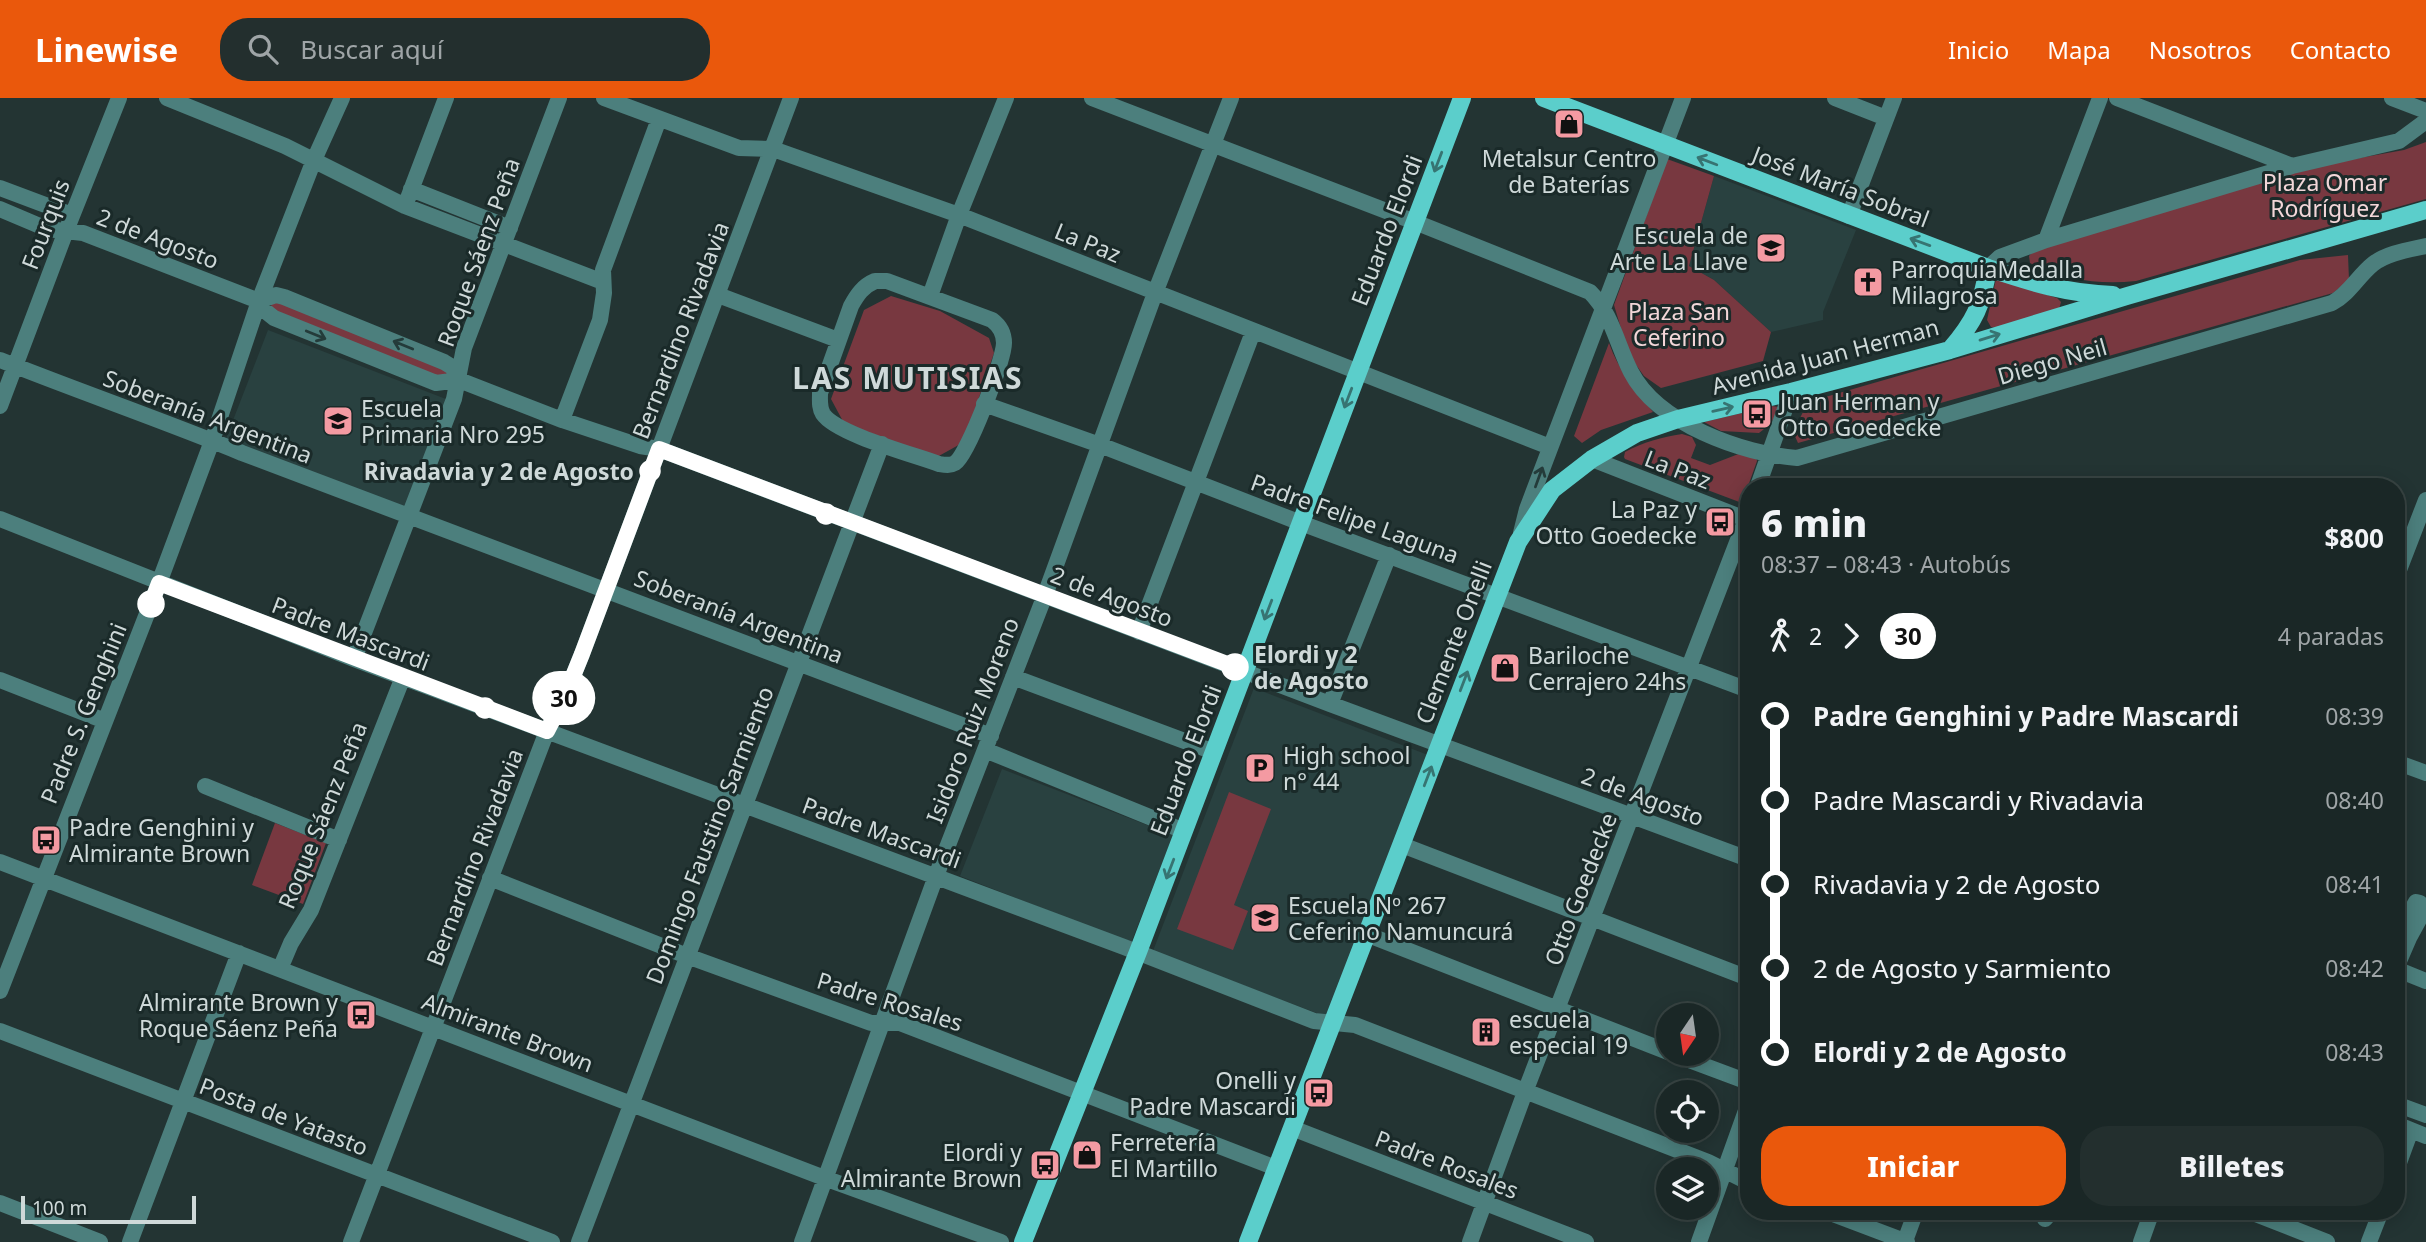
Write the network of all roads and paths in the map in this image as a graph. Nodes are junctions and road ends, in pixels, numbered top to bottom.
1 (119, 98) edge
2 (167, 98) edge
3 (342, 98) edge
4 (446, 98) edge
5 (559, 98) edge
6 (604, 98) edge
7 (791, 98) edge
8 (1006, 98) edge
9 (1092, 98) edge
10 (1231, 98) edge
11 (1462, 98) edge
12 (1544, 98) edge
13 (1683, 98) edge
14 (1835, 98) edge
15 (1894, 98) edge
16 (2101, 98) edge
17 (2117, 98) edge
18 (2392, 98) edge
19 (2426, 111) edge
20 (1886, 118) junction
21 (659, 119) junction
22 (2426, 121) edge
23 (1664, 144) junction
24 (1212, 145) junction
25 (773, 149) junction
26 (314, 160) junction
27 (2292, 166) junction
28 (0, 188) edge
29 (411, 189) junction
30 (405, 206) junction
31 (0, 209) edge
32 (2426, 210) edge
33 (959, 215) junction
34 (1849, 216) junction
35 (1415, 222) junction
36 (69, 223) junction
37 (510, 228) junction
38 (2046, 240) junction
39 (503, 246) junction
40 (2426, 246) edge
41 (1988, 268) junction
42 (603, 282) junction
43 (1154, 293) junction
44 (718, 295) junction
45 (930, 296) junction
46 (2127, 296) junction
47 (259, 301) junction
48 (1603, 305) junction
49 (1253, 332) junction
50 (838, 340) junction
51 (1950, 350) junction
52 (8, 363) edge
53 (1358, 372) junction
54 (459, 380) junction
55 (1791, 392) junction
56 (984, 404) junction
57 (0, 406) edge
58 (1678, 419) junction
59 (562, 420) junction
60 (212, 441) junction
61 (882, 444) junction
62 (1100, 445) junction
63 (1550, 447) junction
64 (659, 449) junction
65 (1769, 453) junction
66 (1592, 459) junction
67 (1761, 478) edge
68 (1196, 483) junction
69 (2426, 500) edge
70 (1740, 515) edge
71 (409, 516) junction
72 (0, 519) edge
73 (852, 523) junction
74 (1301, 523) junction
75 (1740, 539) edge
76 (1518, 542) junction
77 (1389, 555) junction
78 (2405, 555) edge
79 (159, 583) junction
80 (605, 590) junction
81 (1045, 595) junction
82 (1497, 596) junction
83 (1139, 632) junction
84 (354, 659) junction
85 (799, 663) junction
86 (1690, 667) junction
87 (1245, 670) junction
88 (402, 677) junction
89 (1013, 677) junction
90 (0, 680) edge
91 (1740, 687) edge
92 (1330, 704) junction
93 (104, 721) junction
94 (547, 731) junction
95 (988, 743) junction
96 (1440, 745) junction
97 (1214, 752) junction
98 (2405, 765) edge
99 (2426, 773) edge
100 (205, 786) dead end
101 (744, 806) junction
102 (1632, 816) junction
103 (1184, 831) junction
104 (339, 840) junction
105 (1402, 845) junction
106 (1740, 856) edge
107 (0, 862) edge
108 (936, 876) junction
109 (491, 878) junction
110 (42, 879) junction
111 (1593, 919) junction
112 (2414, 929) dead end
113 (1366, 934) junction
114 (2405, 949) edge
115 (1138, 952) junction
116 (239, 953) junction
117 (687, 956) junction
118 (280, 969) junction
119 (2405, 973) edge
120 (1740, 975) edge
121 (2426, 981) edge
122 (0, 991) edge
123 (1558, 1010) junction
124 (1332, 1022) junction
125 (883, 1023) junction
126 (432, 1028) junction
127 (0, 1031) edge
128 (1656, 1047) edge
129 (1705, 1066) edge
130 (1740, 1079) edge
131 (1525, 1092) junction
132 (1083, 1093) junction
133 (182, 1102) junction
134 (630, 1103) junction
135 (2405, 1107) edge
136 (2426, 1115) edge
137 (1740, 1127) edge
138 (1292, 1128) junction
139 (1276, 1168) junction
140 (1724, 1170) junction
141 (375, 1175) junction
142 (827, 1178) junction
143 (1740, 1178) edge
144 (1484, 1202) junction
145 (0, 1203) edge
146 (1849, 1220) edge
147 (1913, 1220) edge
148 (2149, 1220) edge
149 (2271, 1220) edge
150 (2378, 1220) edge
151 (100, 1242) edge
152 (130, 1242) edge
153 (351, 1242) edge
154 (552, 1242) edge
155 (579, 1242) edge
156 (802, 1242) edge
157 (1001, 1242) edge
158 (1024, 1242) edge
159 (1248, 1242) edge
160 (1470, 1242) edge
161 (1586, 1242) edge
162 (1699, 1242) edge
163 (1906, 1242) edge
164 (2141, 1242) edge
165 (2326, 1242) edge
166 (2369, 1242) edge

1 - 36 street, Fourquis
2 - 26 street
3 - 26 street, Padre S. Genghini
4 - 29 street
5 - 37 street, Roque Sáenz Peña
6 - 21 street, La Paz
7 - 25 street, Bernardino Rivadavia
8 - 33 street
9 - 24 street
10 - 24 street, Isidoro Ruiz Moreno
11 -> 35 main road, Eduardo Elordi
12 - 23 main road, José María Sobral
13 - 23 street, Clemente Onelli
14 - 20 street
15 - 20 street
16 - 38 street
17 - 27 street
18 - 19 street
20 - 34 street
21 - 25 street, La Paz
21 - 42 street
22 - 27 street
34 -> 23 main road, José María Sobral
23 - 48 street, Clemente Onelli
24 - 35 street
24 - 43 street, Isidoro Ruiz Moreno
25 - 33 street, La Paz
25 - 44 street, Bernardino Rivadavia
26 - 30 street
26 - 47 street, Padre S. Genghini
27 - 38 street
28 - 36 street, 2 de Agosto
29 - 30 street
29 - 37 street
30 - 39 street
31 - 36 street, 2 de Agosto
32 - 46 main road, Avenida Juan Herman
33 - 43 street, La Paz
33 - 45 street
41 -> 34 main road, José María Sobral
35 - 48 street
35 - 53 main road, Eduardo Elordi
36 - 47 street, 2 de Agosto
36 - 52 street, Fourquis
37 - 39 street, Roque Sáenz Peña
38 - 41 street
39 - 42 street
39 - 54 street, Roque Sáenz Peña
40 - 65 street, Diego Neil
41 - 46 main road, José María Sobral
41 - 51 main road
42 - 59 street
43 - 49 street, La Paz
43 - 62 street, Isidoro Ruiz Moreno
44 - 50 street
44 - 64 street, Bernardino Rivadavia
45 - 50 street
45 - 56 street
51 -> 46 main road, Avenida Juan Herman
47 -> 54 street, 2 de Agosto
54 -> 47 street, 2 de Agosto
47 - 60 street, Padre S. Genghini
48 - 58 street, Diego Neil
48 - 63 street, Clemente Onelli
49 - 53 street, La Paz
49 - 68 street
50 - 61 street
51 - 55 main road, Avenida Juan Herman
52 - 57 street, Fourquis
52 - 60 street, Soberanía Argentina
53 - 63 street, La Paz
53 -> 74 main road, Eduardo Elordi
54 - 59 street, 2 de Agosto
54 - 71 street, Roque Sáenz Peña
58 -> 55 main road, Avenida Juan Herman
55 - 65 street
56 - 61 street
56 - 62 street, Padre Felipe Laguna
58 - 65 street, Diego Neil
58 - 66 main road, Avenida Juan Herman
59 - 64 street, 2 de Agosto
60 - 71 street, Soberanía Argentina
60 - 79 street, Padre S. Genghini
61 - 73 street, Domingo Faustino Sarmiento
62 - 68 street, Padre Felipe Laguna
62 - 81 street, Isidoro Ruiz Moreno
76 -> 63 street, Clemente Onelli
64 - 73 street, 2 de Agosto
64 - 80 street, Bernardino Rivadavia
65 - 67 street
66 - 70 street, La Paz
66 - 76 main road, Avenida Juan Herman
68 - 74 street, Padre Felipe Laguna
68 - 83 street
69 - 78 street
71 - 80 street, Soberanía Argentina
71 - 84 street, Roque Sáenz Peña
72 - 79 street, Padre Mascardi
73 - 81 street, 2 de Agosto
73 - 85 street, Domingo Faustino Sarmiento
74 - 77 street, Padre Felipe Laguna
74 -> 87 main road, Eduardo Elordi
75 - 86 street, Otto Goedecke
76 - 82 main road, Clemente Onelli
77 - 82 street, Padre Felipe Laguna
77 - 92 street
79 - 84 street, Padre Mascardi
79 - 93 street, Padre S. Genghini
80 - 85 street, Soberanía Argentina
80 - 94 street, Bernardino Rivadavia
81 - 83 street, 2 de Agosto
81 - 89 street, Isidoro Ruiz Moreno
82 - 86 street, Padre Felipe Laguna
96 -> 82 main road, Clemente Onelli
83 - 87 street, 2 de Agosto
84 - 88 street, Padre Mascardi
85 - 95 street, Soberanía Argentina
85 - 101 street, Domingo Faustino Sarmiento
86 - 91 street, Padre Felipe Laguna
86 - 102 street, Otto Goedecke
87 - 92 street, 2 de Agosto
87 - 97 main road, Eduardo Elordi
88 - 94 street, Padre Mascardi
88 - 104 street, Roque Sáenz Peña
89 - 95 street, Isidoro Ruiz Moreno
89 - 97 street
90 - 93 street
92 - 96 street, 2 de Agosto
93 - 110 street, Padre S. Genghini
94 - 101 street, Padre Mascardi
94 - 109 street, Bernardino Rivadavia
95 - 103 street, Soberanía Argentina
95 - 108 street, Isidoro Ruiz Moreno
96 - 102 street, 2 de Agosto
105 -> 96 main road, Clemente Onelli
97 - 103 main road, Eduardo Elordi
98 - 99 street
100 - 104 street
101 - 108 street, Padre Mascardi
101 - 117 street, Domingo Faustino Sarmiento
102 - 106 street, 2 de Agosto
102 - 111 street, Otto Goedecke
103 -> 115 main road, Eduardo Elordi
104 - 118 street, Roque Sáenz Peña
105 - 111 street
105 - 113 main road, Clemente Onelli
107 - 110 street, Almirante Brown
108 - 115 street, Padre Mascardi
108 - 125 street, Isidoro Ruiz Moreno
109 - 117 street, Padre Rosales
109 - 126 street, Bernardino Rivadavia
110 - 116 street, Almirante Brown
110 - 122 street, Padre S. Genghini
111 - 120 street
111 - 123 street, Otto Goedecke
112 - 114 street
113 - 123 street
113 - 124 main road, Clemente Onelli
115 - 124 street, Padre Mascardi
115 - 132 main road, Eduardo Elordi
116 - 118 street, Almirante Brown
116 - 133 street
117 - 125 street, Padre Rosales
117 - 134 street, Domingo Faustino Sarmiento
118 - 126 street, Almirante Brown
119 - 121 street
123 - 128 street
123 - 131 street, Otto Goedecke
124 - 131 street, Padre Mascardi
124 - 138 main road, Clemente Onelli
125 - 132 street, Padre Rosales
125 - 142 street, Isidoro Ruiz Moreno
126 - 134 street, Almirante Brown
126 - 141 street, Bernardino Rivadavia
127 - 133 street, Posta de Yatasto
129 - 130 street
131 - 140 street, Padre Mascardi
131 - 144 street, Otto Goedecke
132 - 139 street, Padre Rosales
132 - 158 main road, Eduardo Elordi
133 - 141 street, Posta de Yatasto
133 - 152 street
134 - 142 street, Almirante Brown
134 - 155 street, Domingo Faustino Sarmiento
135 - 136 street
137 - 140 street
138 - 139 main road, Clemente Onelli
138 - 144 street, Padre Rosales
139 - 159 main road, Clemente Onelli
140 - 143 street, Padre Mascardi
140 - 162 street
141 - 153 street, Bernardino Rivadavia
141 - 154 street, Posta de Yatasto
142 - 156 street, Isidoro Ruiz Moreno
142 - 157 street, Almirante Brown
144 - 160 street, Otto Goedecke
144 - 161 street, Padre Rosales
145 - 151 street
146 - 163 street
147 - 163 street
148 - 164 street
149 - 165 street
150 - 166 street

